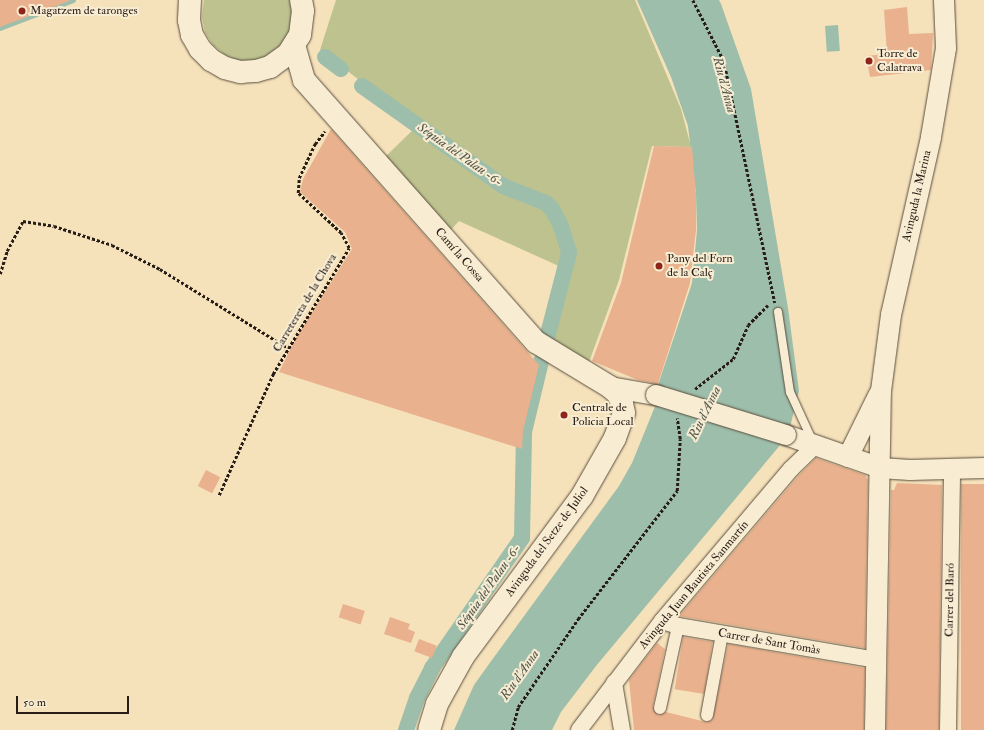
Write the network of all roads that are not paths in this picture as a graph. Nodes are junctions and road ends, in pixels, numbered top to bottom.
1 (190, 0) edge
2 (944, 0) edge
3 (304, 4) edge
4 (294, 45) junction
5 (270, 67) junction
6 (304, 80) junction
7 (778, 312) road end
8 (610, 387) junction
9 (880, 391) junction
10 (653, 395) junction
11 (624, 413) junction
12 (815, 446) junction
13 (848, 457) junction
14 (880, 468) junction
15 (984, 468) edge
16 (952, 470) junction
17 (662, 621) junction
18 (678, 626) junction
19 (722, 634) junction
20 (876, 660) junction
21 (614, 683) junction
22 (660, 708) dead end
23 (707, 715) dead end
24 (429, 730) edge
25 (580, 730) edge
26 (622, 730) edge
27 (875, 730) edge
28 (948, 730) edge

1 - 5 main road
2 - 9 street, Avinguda la Marina
3 - 4 main road
4 - 5 main road
4 - 6 main road, Camí la Cossa
5 - 6 main road, Camí la Cossa
6 - 8 main road, Camí la Cossa
7 - 12 lane
8 - 10 street
8 - 11 main road, Camí la Cossa
9 - 13 street
9 - 14 street
10 - 11 street
10 - 12 street, bridge
11 - 24 main road, Avinguda del Setze de Juliol
12 - 13 street
12 - 17 street, Avinguda Juan Bautista Sanmartín
13 - 14 street
14 - 16 street
14 - 20 street
15 - 16 street
16 - 28 street, Carrer del Baró
17 - 18 street, Carrer de Sant Tomàs
17 - 21 street, Avinguda Juan Bautista Sanmartín
18 - 19 street, Carrer de Sant Tomàs
18 - 22 street
19 - 20 street, Carrer de Sant Tomàs
19 - 23 street
20 - 27 street
21 - 25 street, Avinguda Juan Bautista Sanmartín
21 - 26 street

